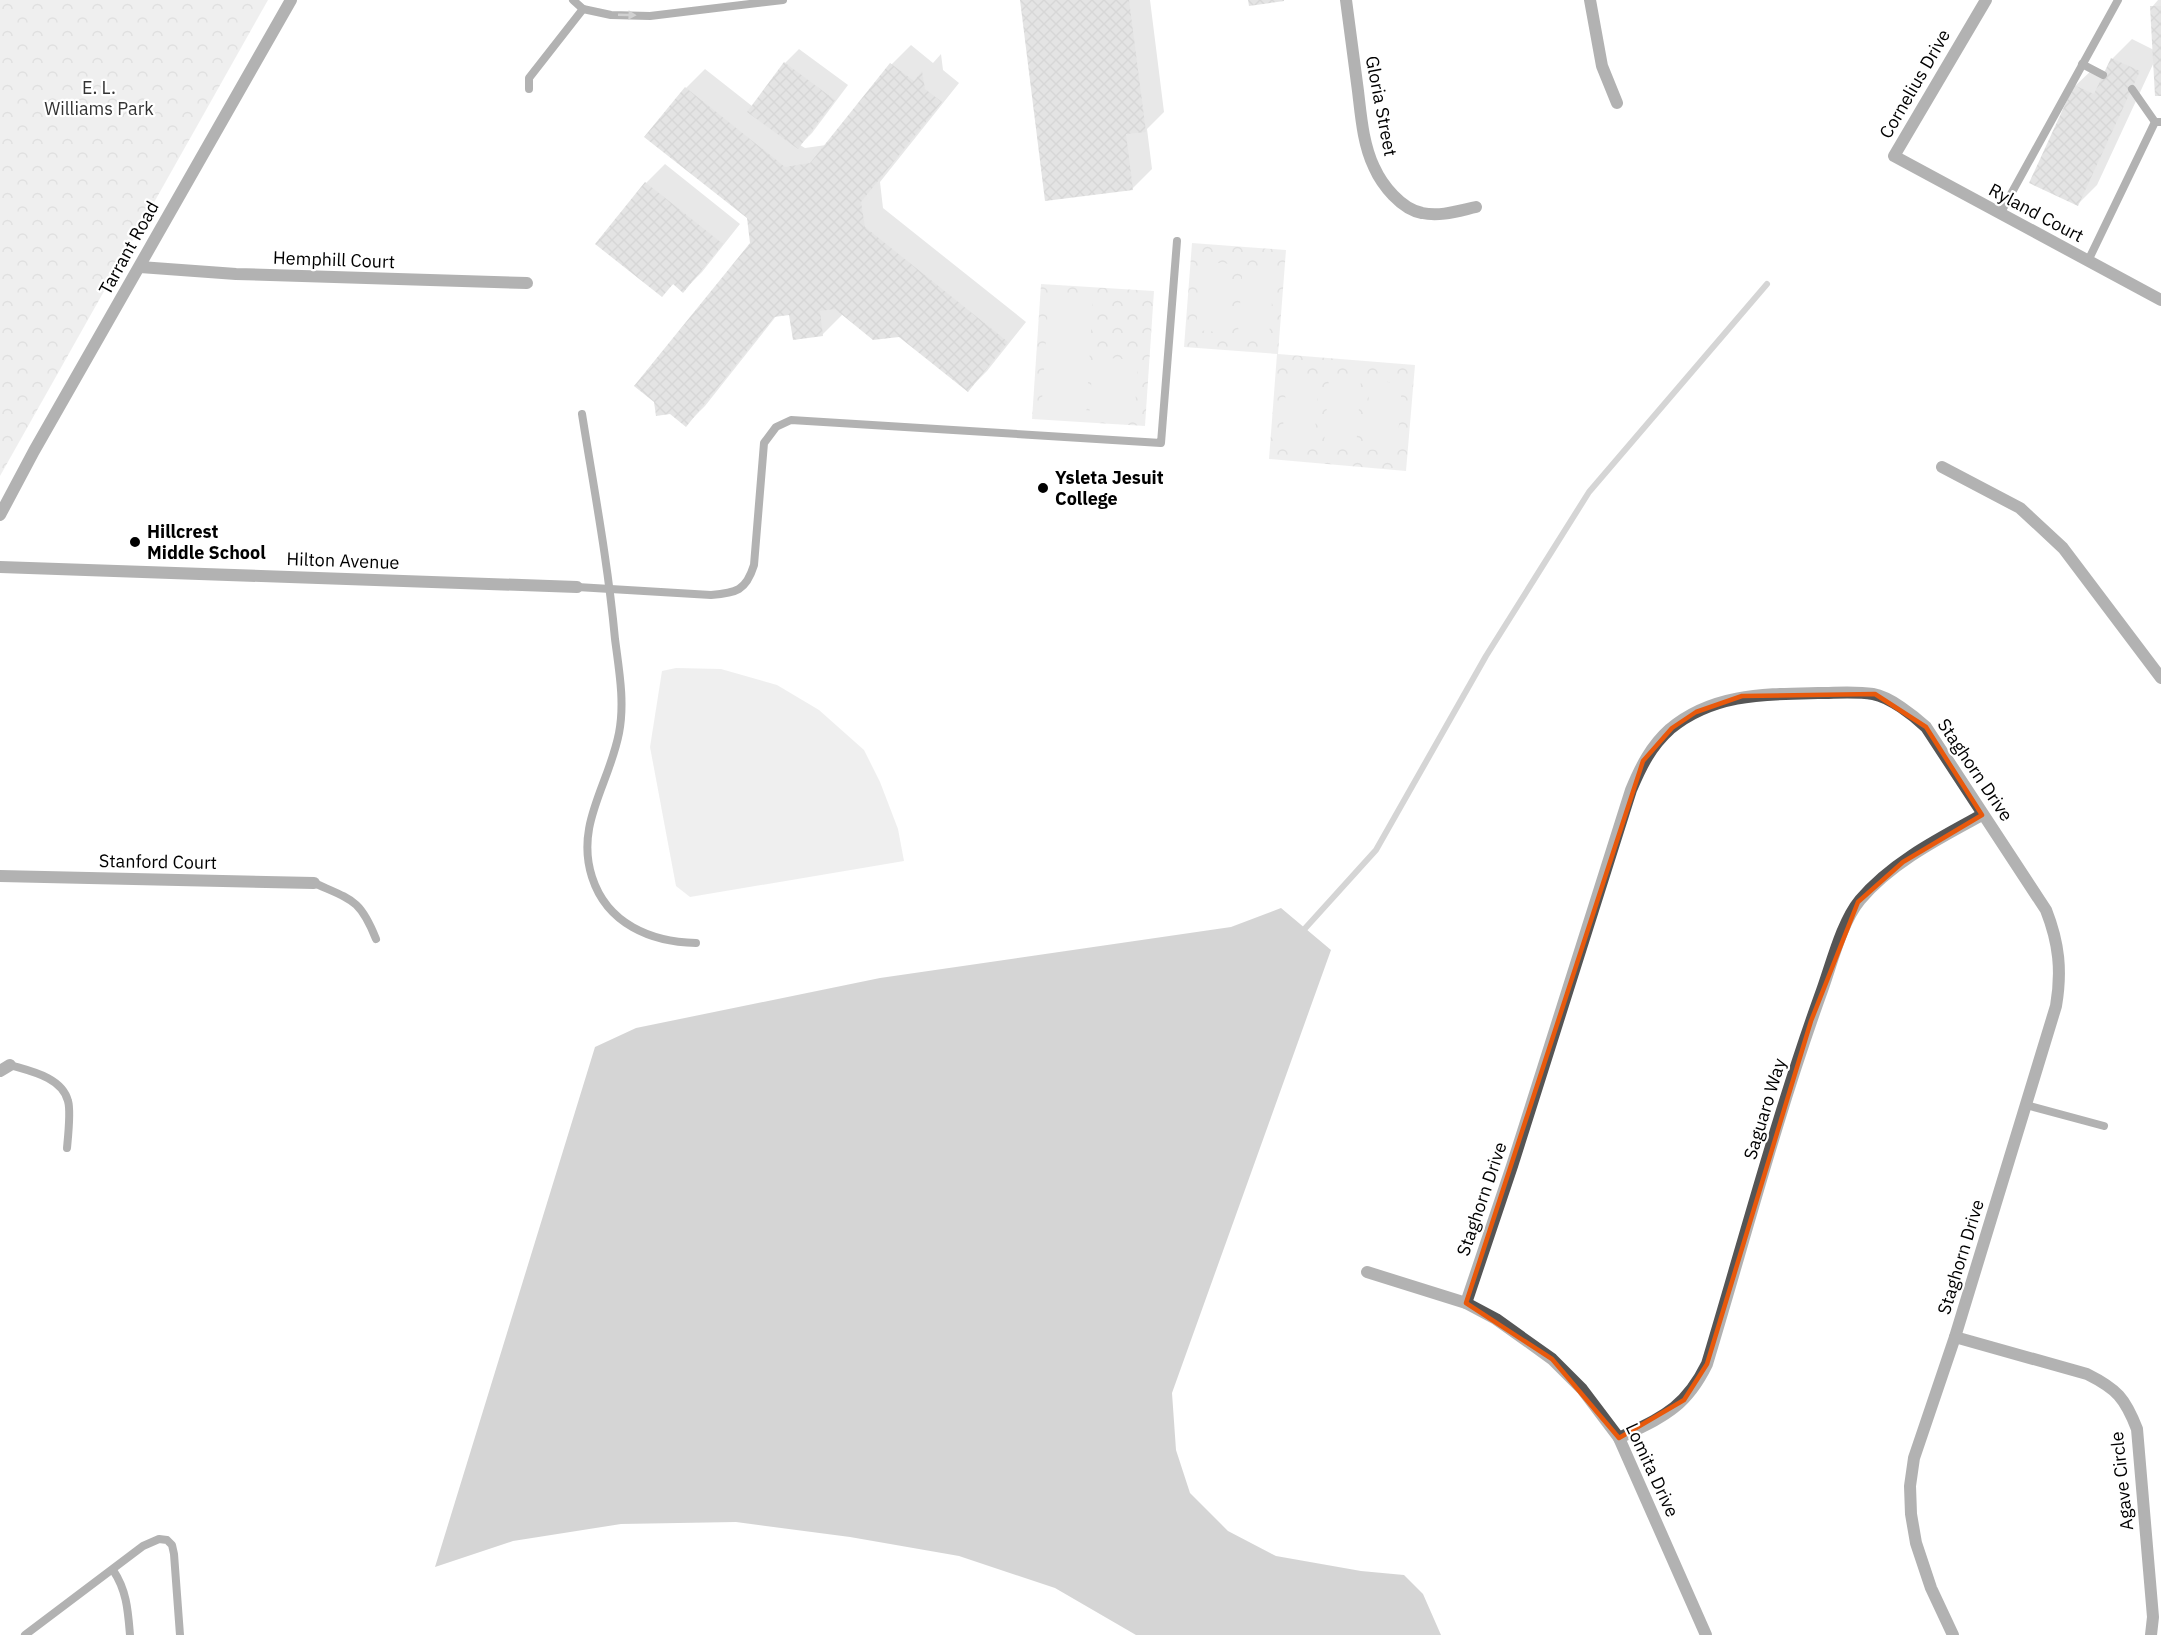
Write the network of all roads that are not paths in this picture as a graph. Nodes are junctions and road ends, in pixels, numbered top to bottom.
1 (291, 0) edge
2 (573, 0) edge
3 (783, 0) edge
4 (1346, 0) edge
5 (1590, 0) edge
6 (1986, 0) edge
7 (2118, 0) edge
8 (583, 9) junction
9 (2082, 64) junction
10 (2103, 75) dead end
11 (529, 89) dead end
12 (2132, 89) dead end
13 (1617, 103) dead end
14 (2158, 122) edge
15 (1894, 156) joint
16 (1476, 207) dead end
17 (2000, 214) junction
18 (1177, 241) dead end
19 (2088, 261) junction
20 (140, 267) junction
21 (527, 283) dead end
22 (2161, 300) edge
23 (582, 414) dead end
24 (1942, 467) dead end
25 (0, 515) edge
26 (0, 567) edge
27 (578, 587) joint
28 (610, 590) junction
29 (2161, 678) edge
30 (1982, 814) junction
31 (0, 876) edge
32 (314, 883) joint
33 (376, 939) dead end
34 (696, 943) dead end
35 (5, 1068) edge
36 (2026, 1105) junction
37 (2104, 1126) dead end
38 (67, 1148) dead end
39 (1367, 1272) dead end
40 (1466, 1303) junction
41 (1955, 1337) junction
42 (1619, 1438) junction
43 (113, 1570) junction
44 (25, 1635) edge
45 (130, 1635) edge
46 (180, 1635) edge
47 (1706, 1635) edge
48 (1953, 1635) edge
49 (2151, 1635) edge

1 - 20 street, Tarrant Road
2 - 8 lane
8 -> 3 lane
4 - 16 street, Gloria Street
5 - 13 street
6 - 15 street, Cornelius Drive
7 - 9 lane
8 - 11 lane
9 - 10 lane
9 - 17 lane
12 - 14 lane
14 - 19 lane
15 - 17 street, Ryland Court
17 - 19 street, Ryland Court
18 - 28 lane
19 - 22 street, Ryland Court
20 - 21 street, Hemphill Court
20 - 25 street, Tarrant Road
23 - 28 lane
24 - 29 street
26 - 27 street, Hilton Avenue
27 - 28 lane
28 - 34 lane
30 - 36 street, Staghorn Drive
30 - 40 street, Staghorn Drive
30 - 42 street, Saguaro Way
31 - 32 street, Stanford Court
32 - 33 lane
35 - 38 lane
36 - 37 lane
36 - 41 street, Staghorn Drive
39 - 40 street, Lomita Drive
40 - 42 street, Lomita Drive
41 - 48 street, Staghorn Drive
41 - 49 street, Agave Circle
42 - 47 street, Lomita Drive
43 - 44 lane
43 - 45 lane
43 - 46 lane

